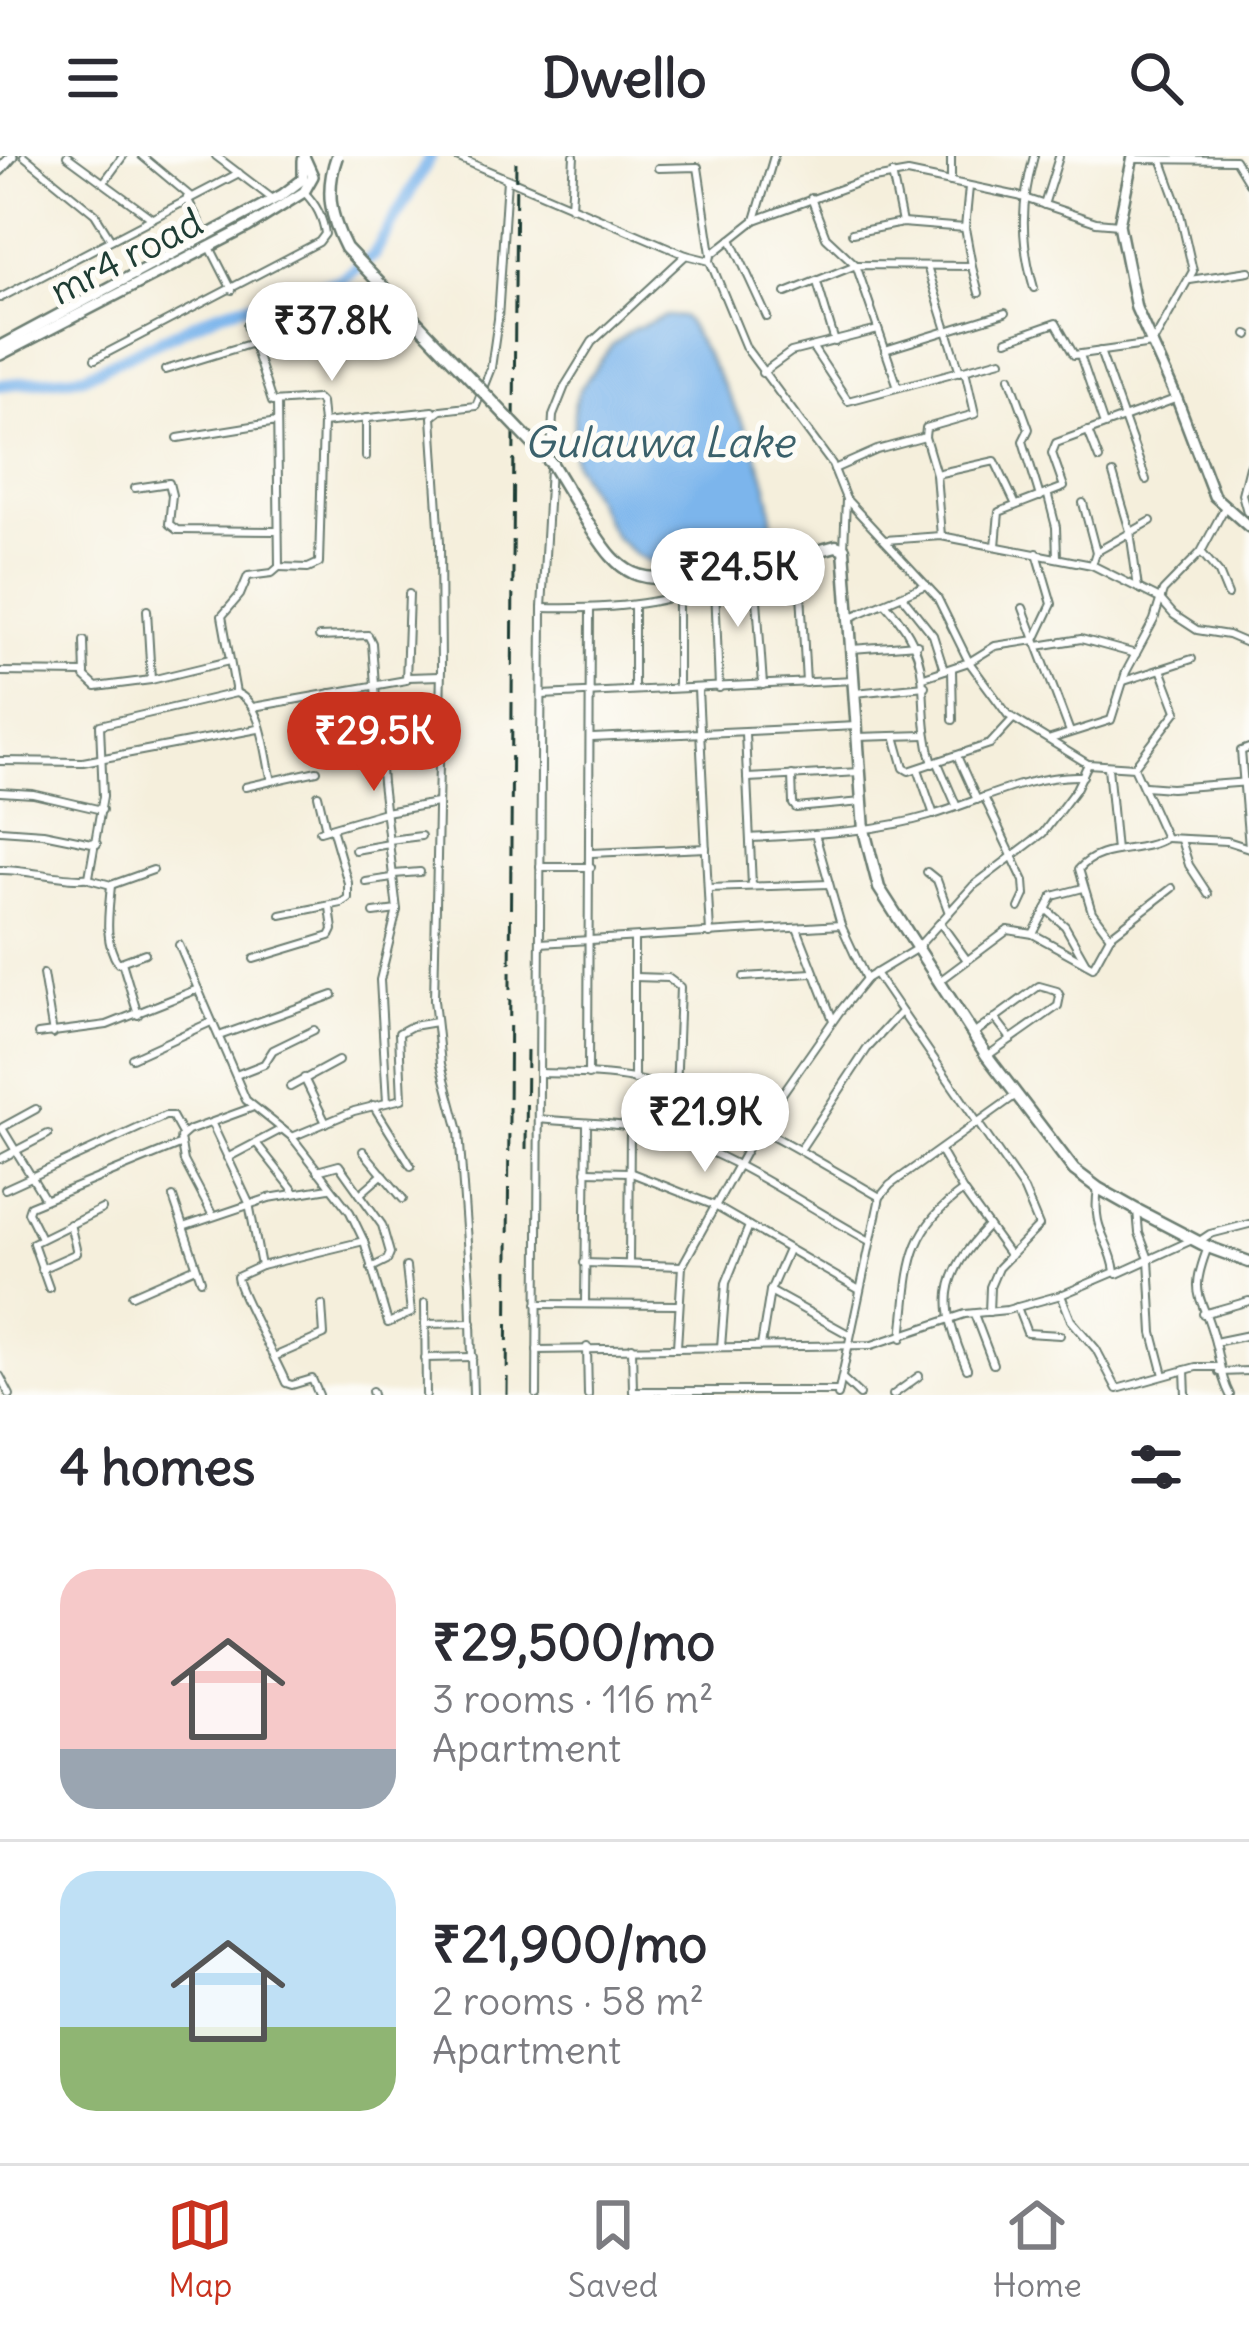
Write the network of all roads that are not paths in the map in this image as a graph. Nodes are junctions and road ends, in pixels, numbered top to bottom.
1 (12, 156) edge
2 (24, 156) edge
3 (67, 156) edge
4 (123, 156) edge
5 (142, 156) edge
6 (216, 156) edge
7 (303, 156) edge
8 (337, 156) edge
9 (454, 156) edge
10 (575, 156) edge
11 (694, 156) edge
12 (774, 156) edge
13 (951, 156) edge
14 (1034, 156) edge
15 (1059, 157) edge
16 (1133, 158) edge
17 (1206, 158) edge
18 (470, 159) edge
19 (1162, 161) junction
20 (695, 166) junction
21 (658, 168) dead end
22 (0, 170) edge
23 (239, 173) junction
24 (892, 174) junction
25 (507, 179) junction
26 (951, 182) junction
27 (1249, 183) edge
28 (103, 184) junction
29 (969, 187) junction
30 (304, 192) junction
31 (189, 197) junction
32 (811, 198) junction
33 (1023, 198) junction
34 (274, 200) junction
35 (1044, 205) junction
36 (571, 206) junction
37 (150, 218) junction
38 (754, 220) junction
39 (902, 223) junction
40 (1119, 224) junction
41 (965, 228) junction
42 (852, 233) dead end
43 (110, 238) junction
44 (731, 239) junction
45 (208, 242) junction
46 (686, 254) junction
47 (710, 258) junction
48 (856, 265) junction
49 (927, 266) junction
50 (972, 266) junction
51 (1249, 271) edge
52 (1190, 280) junction
53 (817, 282) junction
54 (1034, 287) dead end
55 (232, 290) junction
56 (787, 293) dead end
57 (979, 293) dead end
58 (0, 298) edge
59 (1005, 313) dead end
60 (767, 317) dead end
61 (247, 325) dead end
62 (878, 330) junction
63 (947, 330) junction
64 (1007, 340) dead end
65 (835, 342) junction
66 (254, 343) junction
67 (1152, 344) junction
68 (0, 346) edge
69 (813, 348) junction
70 (885, 350) junction
71 (1100, 351) junction
72 (0, 355) edge
73 (1080, 355) junction
74 (95, 359) dead end
75 (1001, 360) dead end
76 (165, 370) dead end
77 (962, 371) junction
78 (763, 373) junction
79 (1010, 377) dead end
80 (898, 389) junction
81 (1177, 399) junction
82 (277, 402) junction
83 (437, 411) junction
84 (366, 418) junction
85 (1124, 418) junction
86 (278, 422) junction
87 (322, 422) junction
88 (1104, 425) junction
89 (1088, 431) junction
90 (925, 437) junction
91 (178, 438) dead end
92 (366, 458) dead end
93 (1099, 459) dead end
94 (1249, 466) edge
95 (834, 469) junction
96 (935, 474) junction
97 (1113, 474) dead end
98 (1146, 480) dead end
99 (135, 488) dead end
100 (1043, 496) junction
101 (845, 499) junction
102 (1083, 502) dead end
103 (1016, 506) junction
104 (1225, 508) junction
105 (1245, 512) edge
106 (1151, 521) dead end
107 (1249, 527) edge
108 (277, 531) junction
109 (1130, 531) junction
110 (941, 536) junction
111 (885, 540) junction
112 (996, 546) junction
113 (844, 549) junction
114 (1096, 552) junction
115 (1201, 552) junction
116 (1037, 553) junction
117 (799, 556) junction
118 (1057, 557) junction
119 (782, 559) junction
120 (1092, 565) junction
121 (279, 567) junction
122 (754, 571) junction
123 (926, 585) junction
124 (715, 586) junction
125 (1138, 588) junction
126 (410, 594) dead end
127 (1228, 595) dead end
128 (902, 596) junction
129 (678, 598) junction
130 (1160, 598) junction
131 (885, 603) junction
132 (542, 608) junction
133 (634, 608) junction
134 (1023, 608) dead end
135 (590, 609) junction
136 (147, 610) dead end
137 (849, 618) junction
138 (319, 637) dead end
139 (84, 640) dead end
140 (1037, 643) junction
141 (916, 644) junction
142 (1249, 644) edge
143 (852, 649) junction
144 (1136, 654) junction
145 (1192, 659) dead end
146 (231, 661) junction
147 (969, 662) junction
148 (948, 669) junction
149 (1161, 669) junction
150 (0, 672) edge
151 (85, 673) junction
152 (440, 676) junction
153 (407, 677) junction
154 (152, 680) junction
155 (925, 681) junction
156 (1124, 681) junction
157 (806, 683) junction
158 (375, 684) junction
159 (763, 686) junction
160 (854, 687) junction
161 (678, 688) junction
162 (719, 688) junction
163 (698, 689) junction
164 (634, 690) junction
165 (331, 692) junction
166 (592, 692) junction
167 (236, 693) junction
168 (542, 695) junction
169 (254, 707) junction
170 (405, 713) dead end
171 (377, 719) junction
172 (1013, 719) junction
173 (953, 720) dead end
174 (338, 727) junction
175 (258, 729) junction
176 (857, 731) junction
177 (1070, 732) junction
178 (701, 733) junction
179 (745, 733) junction
180 (925, 735) junction
181 (896, 736) junction
182 (592, 738) junction
183 (1049, 740) junction
184 (1249, 748) edge
185 (957, 756) junction
186 (104, 757) junction
187 (345, 760) dead end
188 (0, 761) edge
189 (935, 763) junction
190 (1088, 764) junction
191 (1108, 767) junction
192 (1134, 767) junction
193 (918, 769) junction
194 (316, 771) dead end
195 (860, 772) junction
196 (792, 775) junction
197 (1083, 776) junction
198 (747, 778) junction
199 (272, 781) junction
200 (1245, 781) edge
201 (1144, 786) junction
202 (245, 787) dead end
203 (0, 792) edge
204 (318, 795) dead end
205 (981, 799) junction
206 (862, 802) junction
207 (437, 803) junction
208 (957, 807) junction
209 (102, 810) junction
210 (385, 812) junction
211 (934, 815) junction
212 (326, 829) junction
213 (0, 830) edge
214 (864, 830) junction
215 (815, 834) junction
216 (421, 836) dead end
217 (751, 838) junction
218 (1166, 838) junction
219 (1181, 840) junction
220 (389, 842) junction
221 (97, 844) junction
222 (706, 848) junction
223 (1249, 848) edge
224 (355, 850) dead end
225 (1116, 851) junction
226 (591, 853) junction
227 (1011, 857) junction
228 (591, 866) junction
229 (540, 867) junction
230 (0, 870) edge
231 (153, 870) dead end
232 (420, 872) dead end
233 (927, 872) dead end
234 (393, 876) junction
235 (88, 878) junction
236 (366, 882) dead end
237 (829, 884) junction
238 (111, 885) junction
239 (752, 886) junction
240 (708, 887) junction
241 (1083, 887) junction
242 (1172, 888) dead end
243 (1208, 894) dead end
244 (329, 905) junction
245 (1019, 908) dead end
246 (1046, 909) junction
247 (397, 910) junction
248 (374, 913) dead end
249 (949, 913) junction
250 (281, 915) dead end
251 (940, 922) junction
252 (842, 925) junction
253 (797, 928) junction
254 (710, 934) junction
255 (1033, 934) junction
256 (1110, 936) junction
257 (634, 938) junction
258 (590, 941) junction
259 (540, 943) junction
260 (179, 945) dead end
261 (916, 949) junction
262 (145, 953) dead end
263 (254, 959) dead end
264 (967, 960) junction
265 (122, 962) junction
266 (1087, 964) junction
267 (814, 973) junction
268 (875, 973) junction
269 (43, 974) dead end
270 (634, 977) junction
271 (744, 977) dead end
272 (866, 979) junction
273 (938, 983) junction
274 (198, 989) junction
275 (332, 995) dead end
276 (900, 1012) junction
277 (138, 1015) junction
278 (995, 1018) junction
279 (833, 1021) junction
280 (212, 1022) junction
281 (436, 1022) junction
282 (314, 1030) dead end
283 (38, 1034) dead end
284 (53, 1034) junction
285 (973, 1035) junction
286 (219, 1036) junction
287 (1011, 1039) junction
288 (986, 1056) junction
289 (133, 1058) dead end
290 (338, 1061) dead end
291 (539, 1073) junction
292 (236, 1075) junction
293 (588, 1075) junction
294 (304, 1078) junction
295 (634, 1079) junction
296 (290, 1087) dead end
297 (676, 1093) junction
298 (1016, 1095) junction
299 (387, 1102) junction
300 (373, 1105) junction
301 (252, 1108) junction
302 (36, 1109) dead end
303 (538, 1119) junction
304 (978, 1122) junction
305 (326, 1123) junction
306 (212, 1124) junction
307 (587, 1124) junction
308 (630, 1126) junction
309 (759, 1127) junction
310 (1, 1128) edge
311 (282, 1129) junction
312 (49, 1133) dead end
313 (182, 1134) junction
314 (292, 1137) junction
315 (256, 1144) junction
316 (179, 1145) junction
317 (800, 1150) junction
318 (940, 1150) junction
319 (15, 1151) junction
320 (363, 1151) dead end
321 (227, 1158) junction
322 (0, 1160) edge
323 (411, 1166) dead end
324 (737, 1167) junction
325 (317, 1171) junction
326 (586, 1171) junction
327 (629, 1172) junction
328 (382, 1174) junction
329 (31, 1175) junction
330 (330, 1187) junction
331 (1098, 1188) junction
332 (4, 1189) dead end
333 (963, 1191) junction
334 (295, 1192) junction
335 (360, 1193) junction
336 (173, 1197) dead end
337 (880, 1197) junction
338 (45, 1199) junction
339 (403, 1199) dead end
340 (249, 1203) junction
341 (713, 1205) junction
342 (102, 1209) dead end
343 (1137, 1210) junction
344 (213, 1216) junction
345 (70, 1224) junction
346 (1249, 1224) edge
347 (749, 1226) junction
348 (988, 1226) junction
349 (183, 1227) junction
350 (41, 1238) junction
351 (868, 1240) junction
352 (364, 1241) junction
353 (1200, 1242) junction
354 (788, 1251) junction
355 (1010, 1256) junction
356 (1149, 1259) junction
357 (1249, 1262) edge
358 (584, 1263) junction
359 (628, 1264) junction
360 (682, 1266) junction
361 (196, 1267) junction
362 (261, 1267) junction
363 (406, 1267) dead end
364 (371, 1268) junction
365 (41, 1269) junction
366 (1113, 1275) junction
367 (201, 1280) dead end
368 (49, 1288) dead end
369 (858, 1289) junction
370 (770, 1291) junction
371 (132, 1295) dead end
372 (1061, 1295) junction
373 (1249, 1301) edge
374 (425, 1304) dead end
375 (537, 1304) junction
376 (584, 1304) junction
377 (322, 1305) dead end
378 (677, 1305) junction
379 (1017, 1307) junction
380 (988, 1312) junction
381 (1203, 1313) junction
382 (974, 1314) junction
383 (947, 1319) junction
384 (472, 1323) junction
385 (425, 1324) junction
386 (1060, 1335) dead end
387 (1249, 1335) edge
388 (850, 1336) junction
389 (902, 1338) junction
390 (1215, 1342) junction
391 (761, 1346) junction
392 (587, 1347) junction
393 (677, 1347) junction
394 (722, 1347) junction
395 (632, 1348) junction
396 (848, 1348) junction
397 (537, 1350) junction
398 (275, 1356) junction
399 (473, 1357) junction
400 (425, 1358) junction
401 (993, 1364) dead end
402 (967, 1370) dead end
403 (1185, 1370) junction
404 (1218, 1370) junction
405 (1249, 1371) edge
406 (0, 1376) edge
407 (920, 1376) dead end
408 (1164, 1376) junction
409 (842, 1378) junction
410 (906, 1386) junction
411 (633, 1393) edge
412 (838, 1393) edge
413 (10, 1395) edge
414 (319, 1395) edge
415 (426, 1395) edge
416 (473, 1395) edge
417 (537, 1395) edge
418 (588, 1395) edge
419 (860, 1395) edge
420 (893, 1395) edge
421 (911, 1395) edge
422 (1186, 1395) edge
423 (1230, 1395) edge

1 - 22 street
2 - 43 street
3 - 28 street
4 - 28 street
5 - 31 street
6 - 23 street
7 - 30 street, mr4 road
7 - 34 street, mr4 road
8 - 119 main road, bridge
9 - 18 street
10 - 36 street
11 - 20 street
12 - 38 street
13 - 26 street
14 - 33 street
15 - 35 street
16 - 19 street
16 - 40 street
17 - 19 street
17 - 27 street
18 - 25 street
19 - 52 street
20 - 21 street
20 - 47 street
23 - 31 street
23 - 34 street
24 - 26 street
24 - 32 street
24 - 39 street
25 - 36 street
25 - 83 street
26 - 29 street
28 - 37 street
29 - 33 street
29 - 41 street
30 - 45 street, mr4 road
30 - 55 street
31 - 37 street
31 - 45 street
32 - 38 street
32 - 48 street
33 - 35 street
33 - 54 street
34 - 45 street, mr4 road
35 - 40 street
36 - 46 street
37 - 43 street
38 - 44 street
39 - 41 street
39 - 42 street
40 - 67 street
41 - 50 street
43 - 58 street
44 - 47 street
44 - 60 street
45 - 55 street
45 - 68 street, mr4 road
45 - 72 street, mr4 road
46 - 47 street
46 - 132 street
47 - 78 street
48 - 49 street
48 - 53 street
48 - 62 street
49 - 50 street
49 - 63 street
50 - 57 street
51 - 52 street
52 - 67 street
53 - 56 street
53 - 65 street
55 - 74 street
59 - 63 street
61 - 66 street
62 - 65 street
62 - 70 street
63 - 70 street
63 - 77 street
64 - 73 street
65 - 69 street
66 - 76 street
66 - 82 street
67 - 71 street
67 - 81 street
69 - 78 street
69 - 80 street
70 - 80 street
71 - 73 street
71 - 85 street
73 - 88 street
75 - 77 street
77 - 80 street
77 - 90 street
78 - 95 street
79 - 100 street
81 - 85 street
81 - 104 street
82 - 86 street
82 - 87 street
83 - 84 street
83 - 152 street
84 - 87 street
84 - 92 street
85 - 88 street
85 - 98 street
86 - 91 street
86 - 108 street
87 - 121 street
88 - 89 street
89 - 93 street
89 - 100 street
90 - 95 street
90 - 96 street
94 - 105 street
95 - 101 street
96 - 103 street
96 - 110 street
97 - 109 street
99 - 108 street
100 - 103 street
100 - 118 street
101 - 111 street
101 - 113 street
102 - 114 street
103 - 112 street
104 - 105 street
104 - 115 street
105 - 107 street
106 - 109 street
108 - 121 street
109 - 114 street
109 - 125 street
110 - 111 street
110 - 112 street
111 - 123 street
112 - 116 street
113 - 117 main road
113 - 137 main road
114 - 120 street
115 - 127 street
115 - 130 street
116 - 118 street
116 - 140 street
117 - 119 main road
117 - 157 street
118 - 120 street
119 - 122 street
120 - 125 street
121 - 146 street
122 - 124 street
122 - 159 street
123 - 128 street
123 - 147 street
124 - 129 street
124 - 162 street
125 - 130 street
126 - 153 street
128 - 131 street
128 - 148 street
129 - 133 street
129 - 161 street
130 - 142 street
130 - 144 street
131 - 137 street
131 - 141 street
132 - 135 street
132 - 168 street
133 - 135 street
133 - 164 street
134 - 140 street
135 - 166 street
136 - 154 street
137 - 143 main road
138 - 158 street
139 - 151 street
140 - 144 street
140 - 147 street
140 - 177 street
141 - 143 street
141 - 155 street
143 - 160 main road
144 - 156 street
145 - 149 street
146 - 154 street
146 - 167 street
147 - 148 street
147 - 172 street
148 - 155 street
148 - 173 street
149 - 156 street
149 - 192 street
150 - 151 street
151 - 154 street
152 - 153 street
152 - 207 street
153 - 158 street
155 - 160 street
155 - 180 street
156 - 177 street
157 - 159 street
157 - 160 street
158 - 165 street
158 - 171 street
159 - 162 street
160 - 176 main road
161 - 163 street
161 - 164 street
162 - 163 street
163 - 178 street
164 - 166 street
165 - 169 street
165 - 174 street
166 - 168 street
166 - 182 street
167 - 169 street
167 - 186 street
168 - 229 street
169 - 175 street
170 - 171 street
171 - 174 street
171 - 210 street
172 - 183 street
172 - 185 street
174 - 187 street
175 - 186 street
175 - 199 street
176 - 179 street
176 - 181 street
176 - 195 main road
177 - 183 street
178 - 179 street
178 - 182 street
178 - 222 street
179 - 198 street
180 - 181 street
180 - 189 street
181 - 193 street
182 - 226 street
183 - 190 street
184 - 200 street
185 - 189 street
185 - 205 street
186 - 188 street
186 - 209 street
189 - 193 street
189 - 208 street
190 - 191 street
190 - 197 street
191 - 192 street
191 - 225 street
192 - 201 street
193 - 211 street
194 - 199 street
195 - 196 street
195 - 206 main road
196 - 198 street
196 - 206 street
197 - 205 street
197 - 227 street
198 - 217 street
199 - 202 street
200 - 201 street
200 - 223 street
201 - 218 street
203 - 209 street
204 - 212 street
205 - 208 street
205 - 227 street
206 - 214 main road
207 - 210 street
207 - 281 street
208 - 211 street
209 - 221 street
210 - 212 street
210 - 220 street
211 - 214 street
212 - 244 street
213 - 221 street
214 - 215 street
214 - 261 main road
215 - 217 street
215 - 237 street
216 - 220 street
217 - 239 street
218 - 219 street
218 - 225 street
219 - 223 street
219 - 243 street
220 - 224 street
220 - 234 street
221 - 235 street
222 - 226 street
222 - 240 street
225 - 241 street
226 - 228 street
227 - 245 street
227 - 249 street
228 - 229 street
228 - 258 street
229 - 259 street
230 - 235 street
231 - 238 street
232 - 234 street
233 - 249 street
234 - 236 street
234 - 247 street
235 - 238 street
237 - 239 street
237 - 252 street
238 - 265 street
239 - 240 street
240 - 254 street
241 - 246 street
241 - 256 street
242 - 256 street
244 - 250 street
244 - 263 street
246 - 255 street
246 - 266 street
247 - 248 street
247 - 299 street
249 - 251 street
251 - 261 street
251 - 264 street
252 - 253 street
252 - 272 street
253 - 254 street
253 - 267 street
254 - 257 street
255 - 264 street
255 - 266 street
256 - 266 street
257 - 258 street
257 - 270 street
258 - 259 street
258 - 293 street
259 - 291 street
260 - 274 street
261 - 268 street
261 - 273 main road
262 - 265 street
264 - 273 street
265 - 277 street
267 - 271 street
267 - 279 street
268 - 272 street
268 - 276 street
269 - 284 street
270 - 295 street
270 - 297 street
272 - 279 street
273 - 285 main road
274 - 277 street
274 - 280 street
275 - 286 street
276 - 304 street
276 - 317 street
277 - 284 street
278 - 285 street
278 - 287 street
278 - 287 street
279 - 309 street
280 - 286 street
280 - 289 street
281 - 299 street
281 - 384 street
282 - 292 street
283 - 284 street
285 - 288 main road
286 - 292 street
287 - 288 street
288 - 298 main road
290 - 294 street
291 - 293 street
291 - 303 street
292 - 301 street
293 - 295 street
294 - 296 street
294 - 305 street
295 - 297 street
297 - 309 street
298 - 304 street
298 - 331 main road
299 - 300 street
300 - 305 street
300 - 323 street
301 - 306 street
301 - 311 street
302 - 310 street
303 - 307 street
303 - 375 street
304 - 318 street
304 - 355 street
305 - 314 street
306 - 313 street
306 - 321 street
307 - 308 street
307 - 326 street
308 - 324 street
308 - 327 street
309 - 317 street
309 - 324 street
310 - 319 street
311 - 314 street
311 - 315 street
312 - 319 street
313 - 316 street
313 - 329 street
314 - 325 street
315 - 321 street
315 - 334 street
316 - 338 street
316 - 344 street
317 - 337 street
318 - 333 street
318 - 337 street
319 - 322 street
319 - 329 street
320 - 328 street
321 - 340 street
324 - 341 street
324 - 351 street
325 - 330 street
325 - 335 street
326 - 327 street
326 - 358 street
327 - 341 street
327 - 359 street
328 - 335 street
328 - 339 street
329 - 332 street
329 - 338 street
330 - 334 street
330 - 352 street
331 - 343 main road
331 - 366 street
333 - 348 street
333 - 389 street
334 - 340 street
335 - 364 street
336 - 349 street
337 - 351 street
338 - 350 street
340 - 344 street
340 - 362 street
341 - 347 street
341 - 360 street
342 - 345 street
343 - 353 main road
343 - 356 street
344 - 349 street
345 - 350 street
345 - 365 street
346 - 353 street
347 - 354 street
347 - 394 street
348 - 355 street
348 - 383 street
349 - 361 street
350 - 365 street
351 - 369 street
352 - 362 street
352 - 364 street
353 - 356 street
353 - 357 main road
353 - 381 street
354 - 369 street
354 - 370 street
355 - 380 street
356 - 366 street
356 - 408 street
358 - 359 street
358 - 376 street
359 - 360 street
360 - 378 street
361 - 367 street
361 - 371 street
362 - 398 street
363 - 364 street
365 - 368 street
366 - 372 street
369 - 388 street
370 - 388 street
370 - 391 street
372 - 379 street
372 - 408 street
373 - 381 street
374 - 385 street
375 - 376 street
375 - 397 street
376 - 378 street
377 - 398 street
378 - 393 street
379 - 380 street
379 - 386 street
380 - 382 street
381 - 390 street
382 - 383 street
382 - 401 street
383 - 389 street
383 - 402 street
384 - 385 street
384 - 399 street
385 - 400 street
387 - 390 street
388 - 396 street
389 - 396 street
390 - 404 street
391 - 394 street
391 - 396 street
392 - 395 street
392 - 397 street
392 - 418 street
393 - 394 street
393 - 395 street
395 - 411 street
396 - 409 street
397 - 417 street
398 - 414 street
399 - 400 street
399 - 416 street
400 - 415 street
403 - 404 street
403 - 408 street
403 - 422 street
404 - 405 street
404 - 423 street
406 - 413 street
407 - 410 street
409 - 412 street
409 - 419 street
410 - 420 street
410 - 421 street
411 - 412 street

